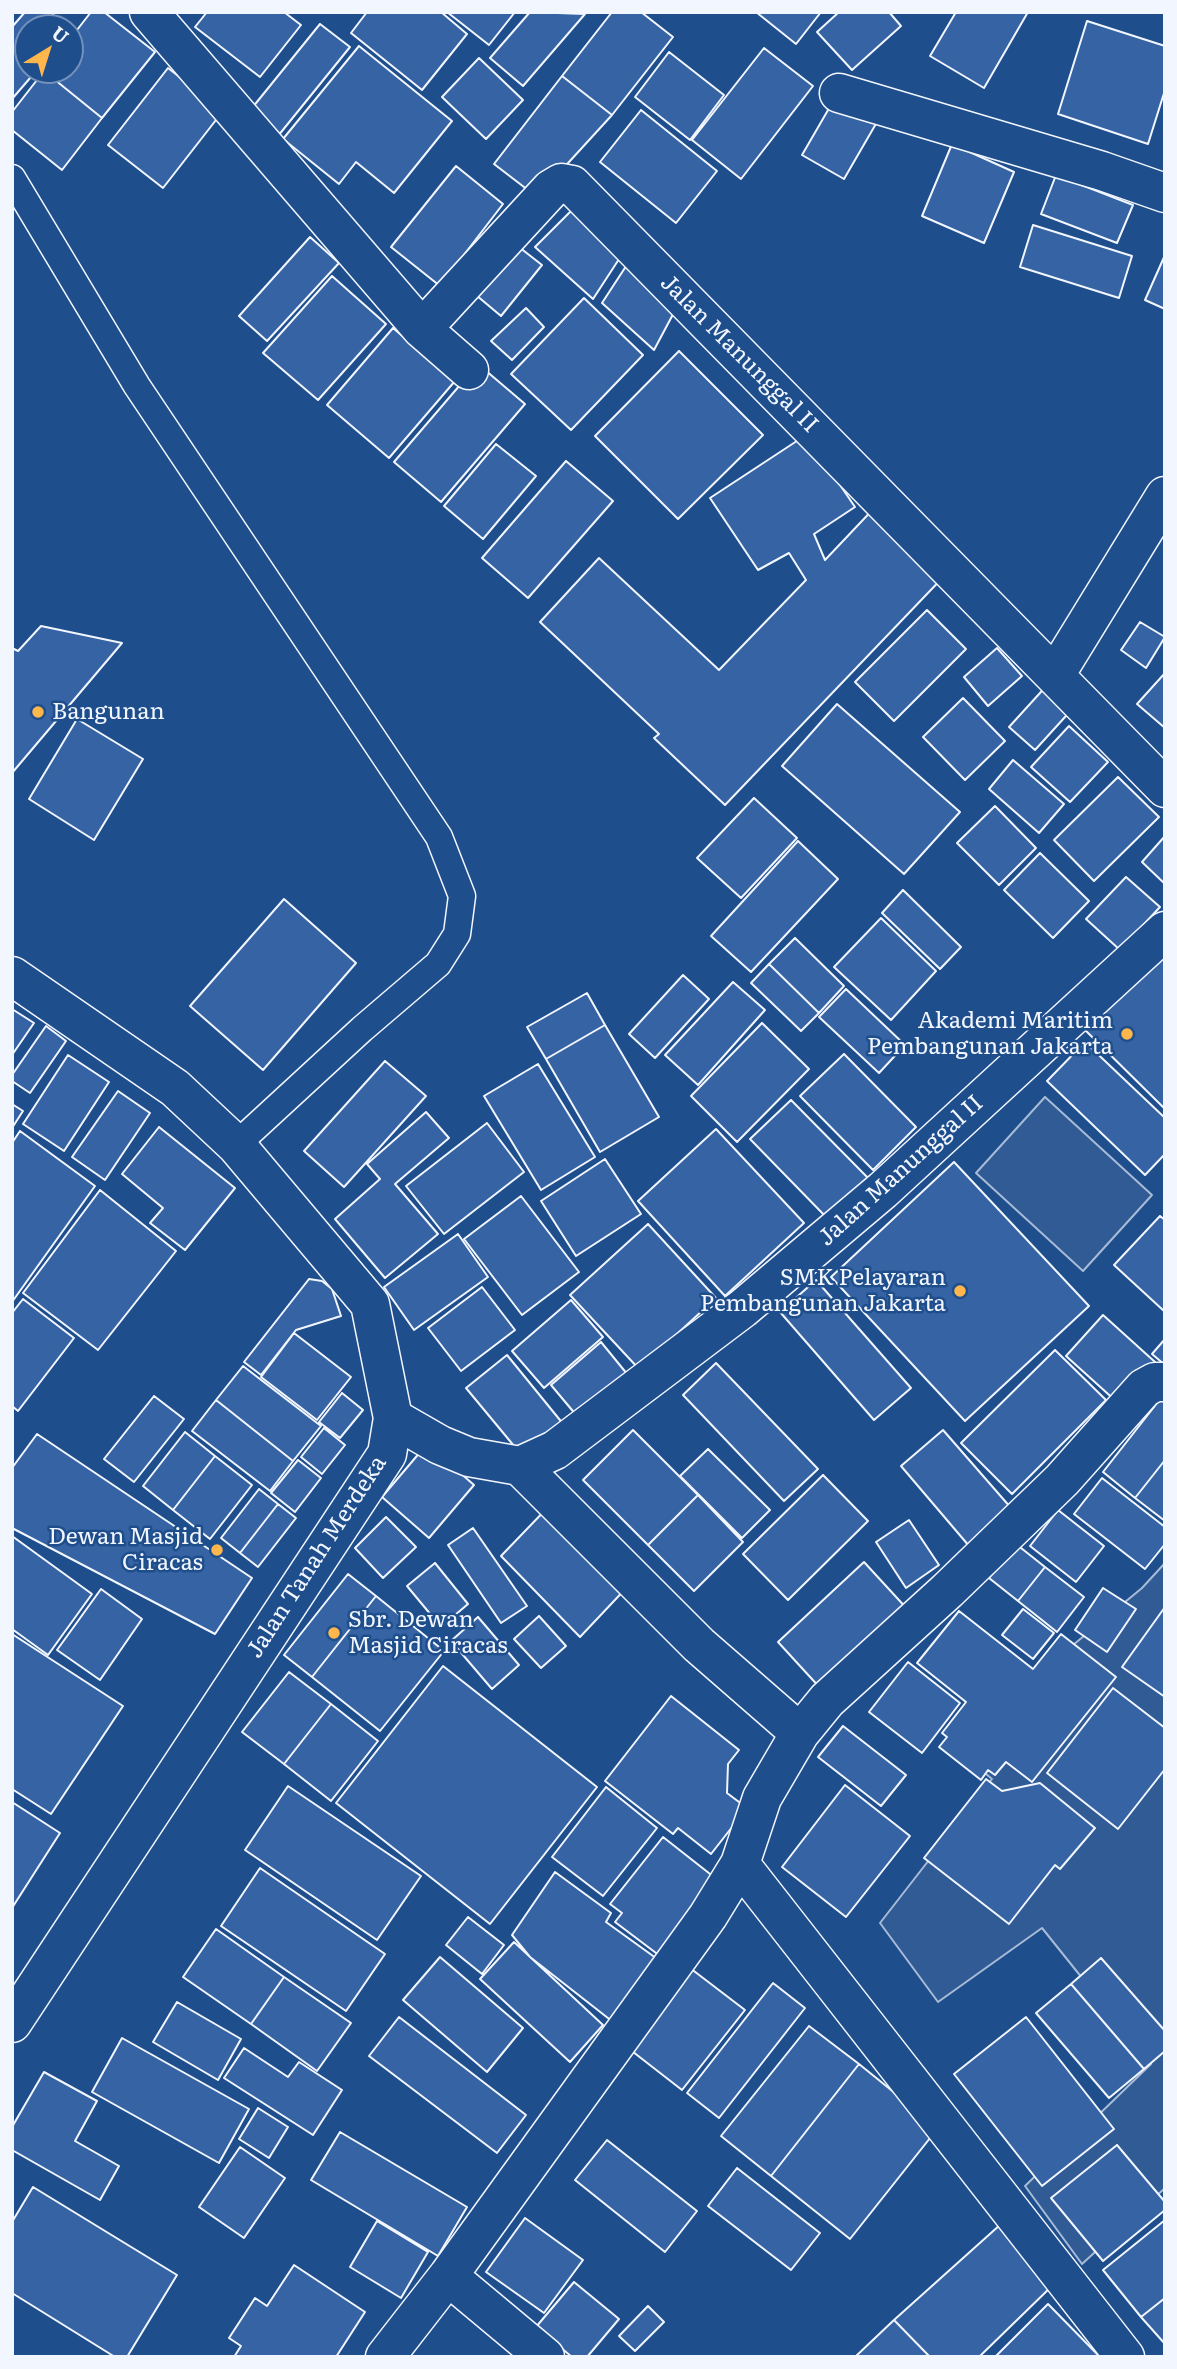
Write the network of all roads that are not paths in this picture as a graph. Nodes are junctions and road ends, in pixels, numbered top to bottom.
1 (149, 12) edge
2 (839, 93) dead end
3 (12, 178) edge
4 (1165, 193) edge
5 (422, 329) junction
6 (468, 370) dead end
7 (1165, 496) edge
8 (1055, 675) junction
9 (1165, 788) edge
10 (1165, 931) edge
11 (12, 976) edge
12 (236, 1145) junction
13 (1165, 1382) edge
14 (393, 1418) junction
15 (520, 1466) junction
16 (800, 1733) junction
17 (740, 1864) junction
18 (12, 2023) edge
19 (448, 2276) junction
20 (385, 2357) edge
21 (545, 2357) edge
22 (1125, 2357) edge

1 - 5 street
2 - 4 street
3 - 12 lane
5 - 6 street
5 - 8 street, Jalan Manunggal II
7 - 8 street
8 - 9 street, Jalan Manunggal II
10 - 15 street, Jalan Manunggal II
11 - 12 street, Jalan Tanah Merdeka
12 - 14 street, Jalan Tanah Merdeka
13 - 16 street
14 - 15 street
14 - 18 street, Jalan Tanah Merdeka
15 - 16 street
16 - 17 street
17 - 19 street
17 - 22 street
19 - 20 street
19 - 21 street

